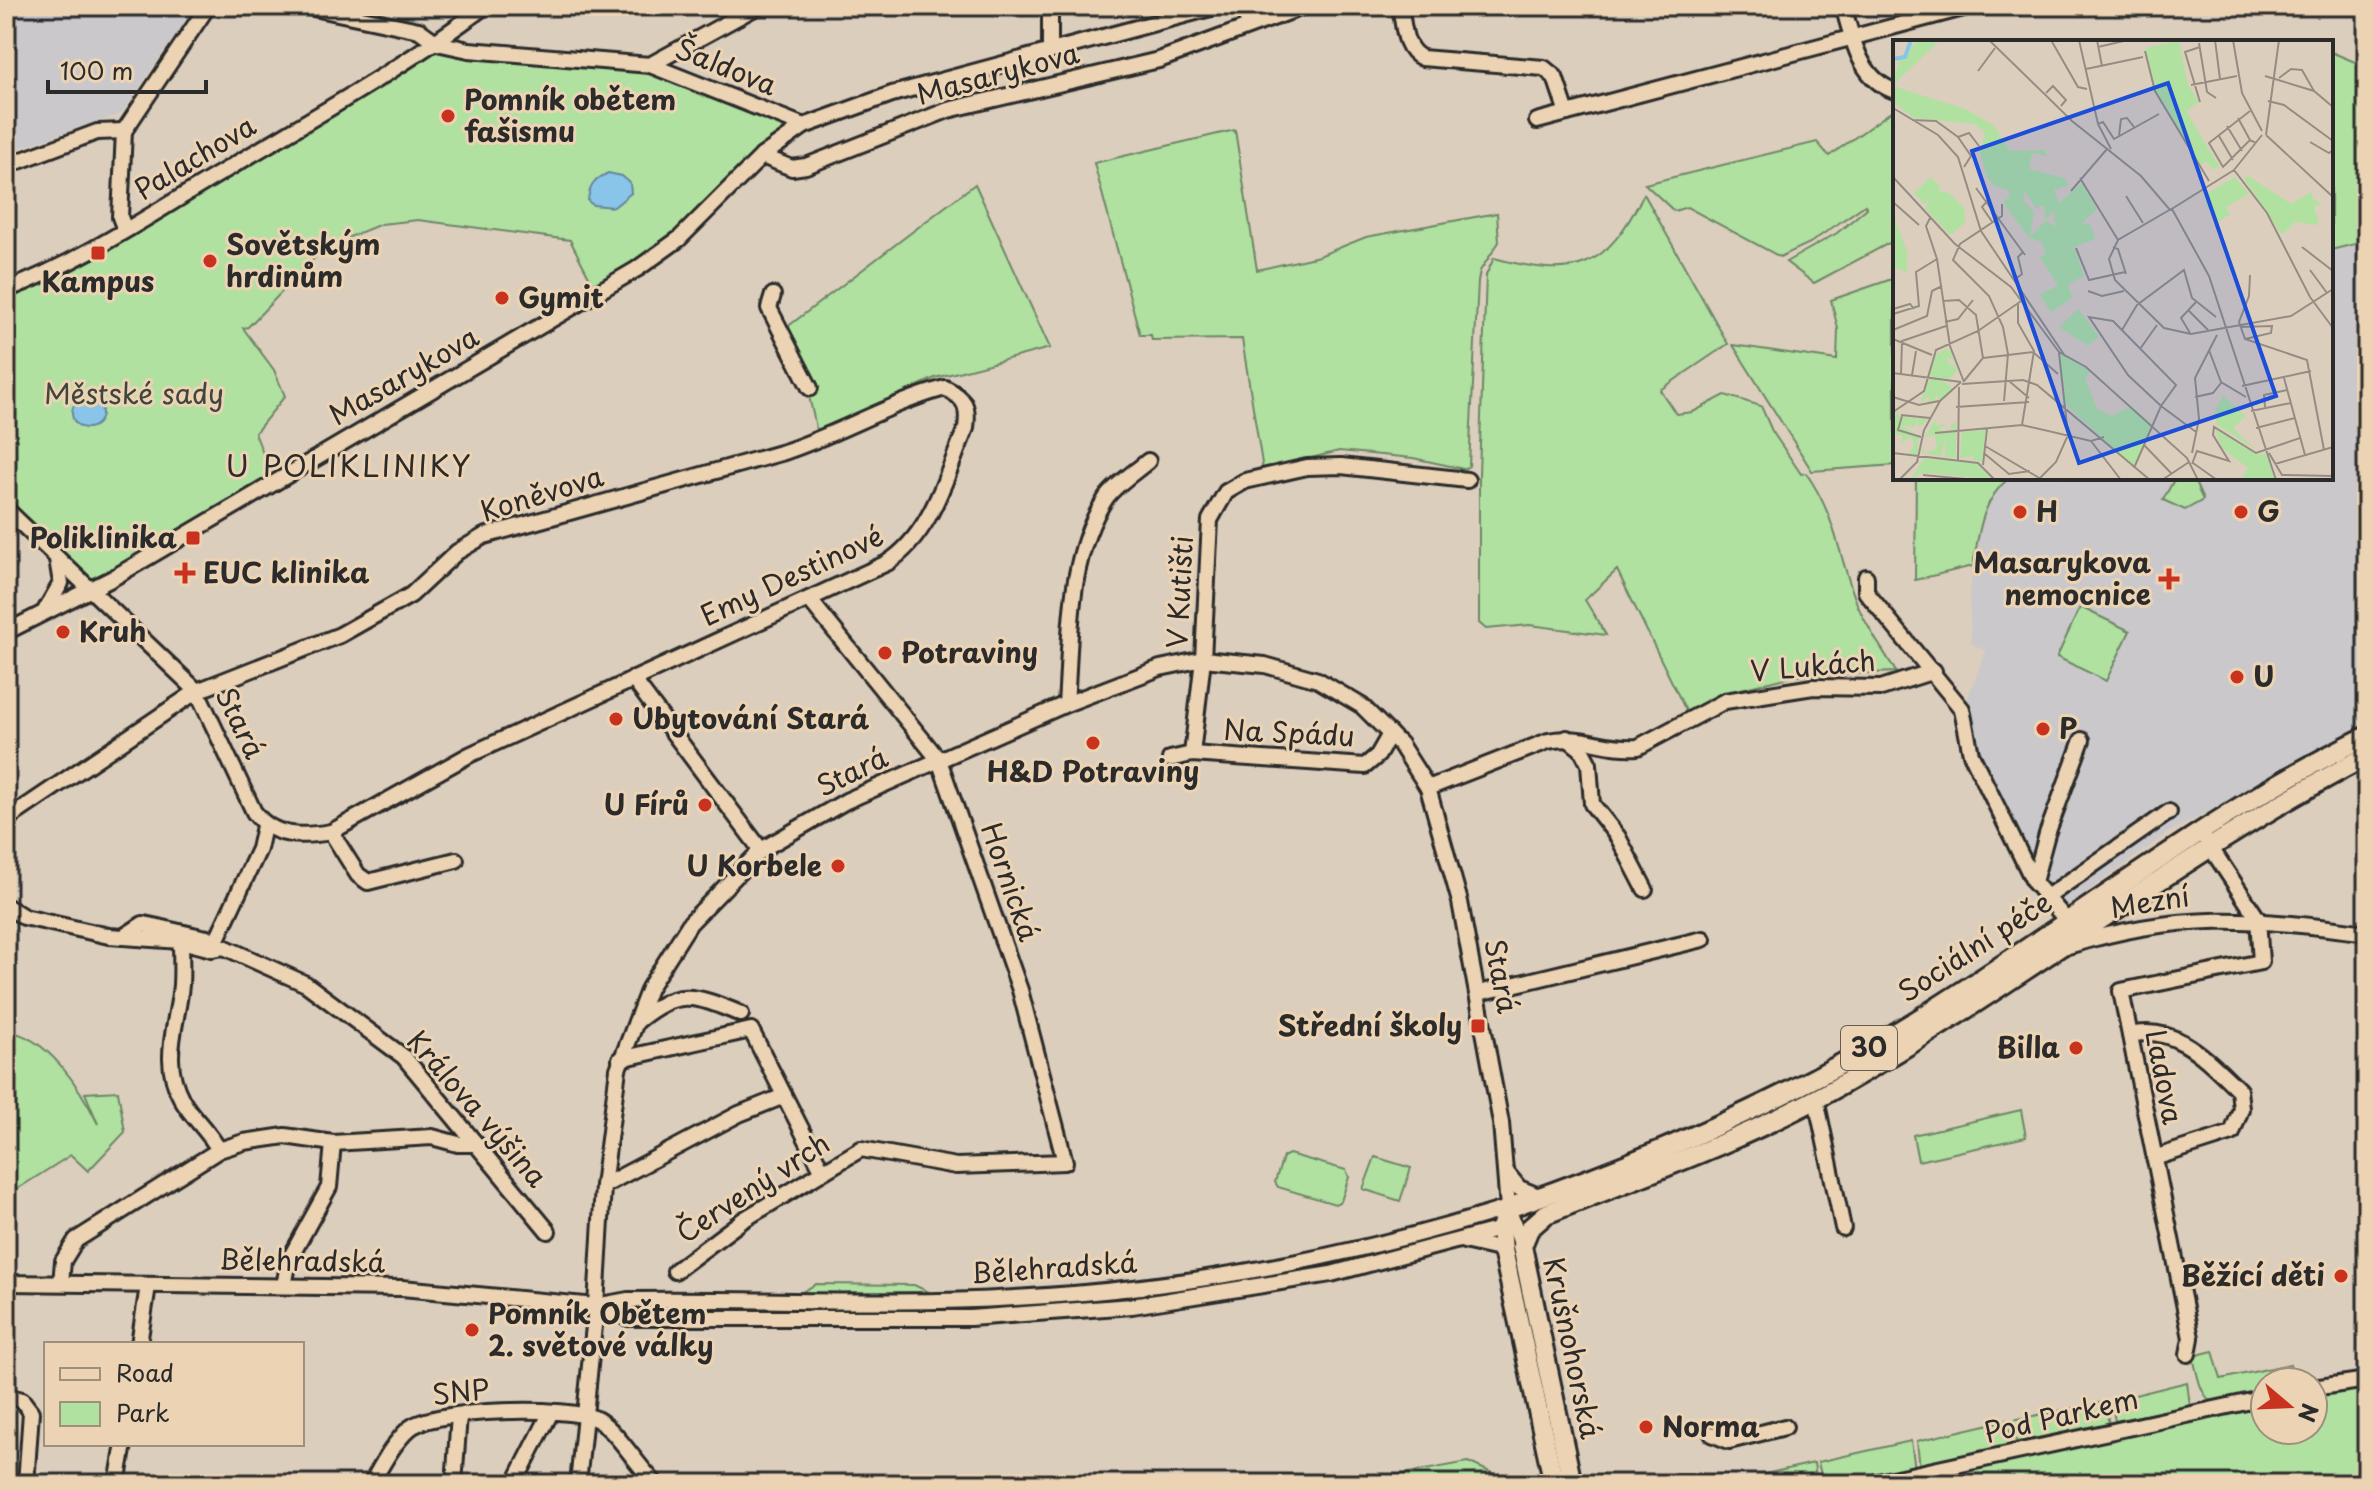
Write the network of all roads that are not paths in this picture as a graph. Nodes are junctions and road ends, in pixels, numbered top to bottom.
1 (208, 6) edge
2 (304, 6) edge
3 (485, 6) edge
4 (758, 6) edge
5 (1050, 6) edge
6 (1218, 6) edge
7 (1243, 6) edge
8 (1305, 6) edge
9 (1400, 6) edge
10 (1843, 6) edge
11 (1971, 6) edge
12 (1249, 26) junction
13 (1852, 38) junction
14 (437, 43) junction
15 (1050, 52) junction
16 (650, 65) junction
17 (1893, 90) edge
18 (1567, 113) junction
19 (1537, 121) dead end
20 (804, 126) junction
21 (124, 131) junction
22 (762, 156) junction
23 (6, 166) edge
24 (125, 230) junction
25 (6, 290) edge
26 (773, 295) dead end
27 (810, 388) dead end
28 (961, 396) joint
29 (1148, 461) dead end
30 (1467, 480) dead end
31 (6, 509) edge
32 (55, 555) junction
33 (1866, 577) dead end
34 (92, 589) junction
35 (809, 599) junction
36 (41, 614) junction
37 (6, 632) edge
38 (1203, 659) junction
39 (1934, 671) junction
40 (633, 679) junction
41 (197, 691) junction
42 (1066, 704) junction
43 (1390, 734) junction
44 (2367, 736) edge
45 (1567, 737) junction
46 (2082, 740) dead end
47 (1192, 754) junction
48 (2367, 756) edge
49 (1170, 759) dead end
50 (939, 760) junction
51 (1428, 788) junction
52 (2169, 812) dead end
53 (6, 820) edge
54 (264, 826) junction
55 (331, 832) junction
56 (2204, 839) junction
57 (761, 850) junction
58 (456, 860) dead end
59 (2034, 882) junction
60 (1645, 889) dead end
61 (2047, 897) junction
62 (6, 906) edge
63 (2258, 919) junction
64 (2067, 921) junction
65 (2367, 933) edge
66 (123, 937) junction
67 (1703, 939) dead end
68 (181, 941) junction
69 (2052, 951) junction
70 (1479, 993) junction
71 (741, 1014) dead end
72 (634, 1024) junction
73 (2130, 1035) junction
74 (620, 1059) junction
75 (784, 1096) junction
76 (1816, 1099) junction
77 (333, 1143) junction
78 (476, 1144) junction
79 (219, 1150) junction
80 (2154, 1158) junction
81 (1002, 1163) joint
82 (822, 1170) junction
83 (1506, 1172) junction
84 (603, 1186) junction
85 (1544, 1206) junction
86 (1481, 1216) junction
87 (1509, 1222) junction
88 (1843, 1228) dead end
89 (548, 1231) dead end
90 (1459, 1241) junction
91 (1522, 1246) junction
92 (1503, 1250) junction
93 (675, 1271) dead end
94 (6, 1283) edge
95 (61, 1283) junction
96 (148, 1286) junction
97 (284, 1286) junction
98 (596, 1306) junction
99 (139, 1342) edge
100 (2188, 1354) dead end
101 (2367, 1380) edge
102 (2329, 1386) edge
103 (6, 1396) edge
104 (2249, 1401) edge
105 (551, 1412) junction
106 (587, 1414) junction
107 (459, 1415) junction
108 (1785, 1427) dead end
109 (1712, 1434) dead end
110 (124, 1446) edge
111 (26, 1484) edge
112 (117, 1484) edge
113 (371, 1484) edge
114 (454, 1484) edge
115 (514, 1484) edge
116 (578, 1484) edge
117 (656, 1484) edge
118 (1554, 1484) edge
119 (1572, 1484) edge
120 (1869, 1484) edge

1 - 21 street
2 - 14 street, Šaldova
3 - 14 street, Palachova
4 - 16 street
5 - 15 street
6 - 15 street, Masarykova
7 - 12 street
8 - 12 street, Masarykova
9 - 18 street
10 - 13 street
11 - 13 street
12 - 22 street, Masarykova
13 - 17 street
13 - 18 street
14 - 16 street, Šaldova
14 - 24 street, Palachova
15 - 20 street, Masarykova
16 - 20 street, Šaldova
18 - 19 street
20 - 22 street, Masarykova
21 - 23 street
21 - 24 street
22 - 34 street, Masarykova
24 - 25 street, Palachova
26 - 27 street
28 - 35 street, Emy Destinové
28 - 41 street, Koněvova
29 - 42 street
30 - 38 street, V Kutišti
31 - 32 street, Stará
32 - 34 street, Stará
32 - 36 street
33 - 39 street
34 - 36 street, Masarykova
34 - 41 street, Stará
35 - 40 street, Emy Destinové
35 - 50 street, Hornická
36 - 37 street, Masarykova
38 - 42 street, Stará
38 - 43 street, Stará
38 - 47 street, V Kutišti
39 - 45 street, V Lukách
39 - 59 street
40 - 55 street
40 - 57 street
41 - 53 street, Koněvova
41 - 54 street, Stará
42 - 50 street, Stará
43 - 47 street, Na Spádu
43 - 51 street, Stará
44 - 56 main road, Sociální péče / 30
45 - 51 street, V Lukách
45 - 60 street
46 - 59 street
47 - 49 street, Na Spádu
48 - 56 main road, Sociální péče / 30
50 - 57 street, Stará
50 - 81 street, Hornická
51 - 70 street, Stará
52 - 61 street
54 - 55 street
54 - 66 street
55 - 58 street
56 - 63 street, Mezní
56 - 64 main road, Sociální péče / 30
56 - 69 main road, Sociální péče / 30
57 - 72 street, Stará
59 - 61 street
61 - 64 street
62 - 66 street, Králova výšina
63 - 65 street, Mezní
63 - 69 street, Mezní
63 - 73 street, Ladova
64 - 85 main road, Sociální péče / 30
66 - 68 street, Králova výšina
67 - 70 street
68 - 78 street, Králova výšina
68 - 79 street
69 - 76 main road, Sociální péče / 30
70 - 83 street, Stará
71 - 72 street
72 - 74 street, Stará
73 - 80 street, Ladova
73 - 80 street
74 - 75 street
74 - 84 street, Stará
75 - 82 street
75 - 84 street
76 - 85 main road, Sociální péče / 30
76 - 88 street
77 - 78 street
77 - 79 street
77 - 97 street
78 - 89 street, Králova výšina
79 - 95 street
80 - 100 street, Ladova
81 - 82 street, Červený vrch
82 - 93 street, Červený vrch
83 - 85 street
83 - 86 street
83 - 87 street, Stará
84 - 98 street, Stará
85 - 87 main road, Sociální péče / 30
85 - 91 main road
86 - 87 street, Bělehradská
86 - 98 street, Bělehradská
87 - 90 street, Bělehradská
87 - 91 street, Krušnohorská
87 - 92 main road, Krušnohorská
90 - 92 street, Bělehradská
90 - 98 street, Bělehradská
91 - 119 main road, Krušnohorská
92 - 118 main road, Krušnohorská
94 - 95 street, Bělehradská
95 - 96 street, Bělehradská
96 - 97 street, Bělehradská
96 - 99 street
97 - 98 street, Bělehradská
98 - 106 street, Stará
101 - 102 street
103 - 111 street
104 - 120 street, Pod Parkem
105 - 106 street, SNP
105 - 107 street, SNP
105 - 115 street
106 - 116 street, Stará
106 - 117 street
107 - 113 street, SNP
107 - 114 street
108 - 109 street
110 - 112 street

